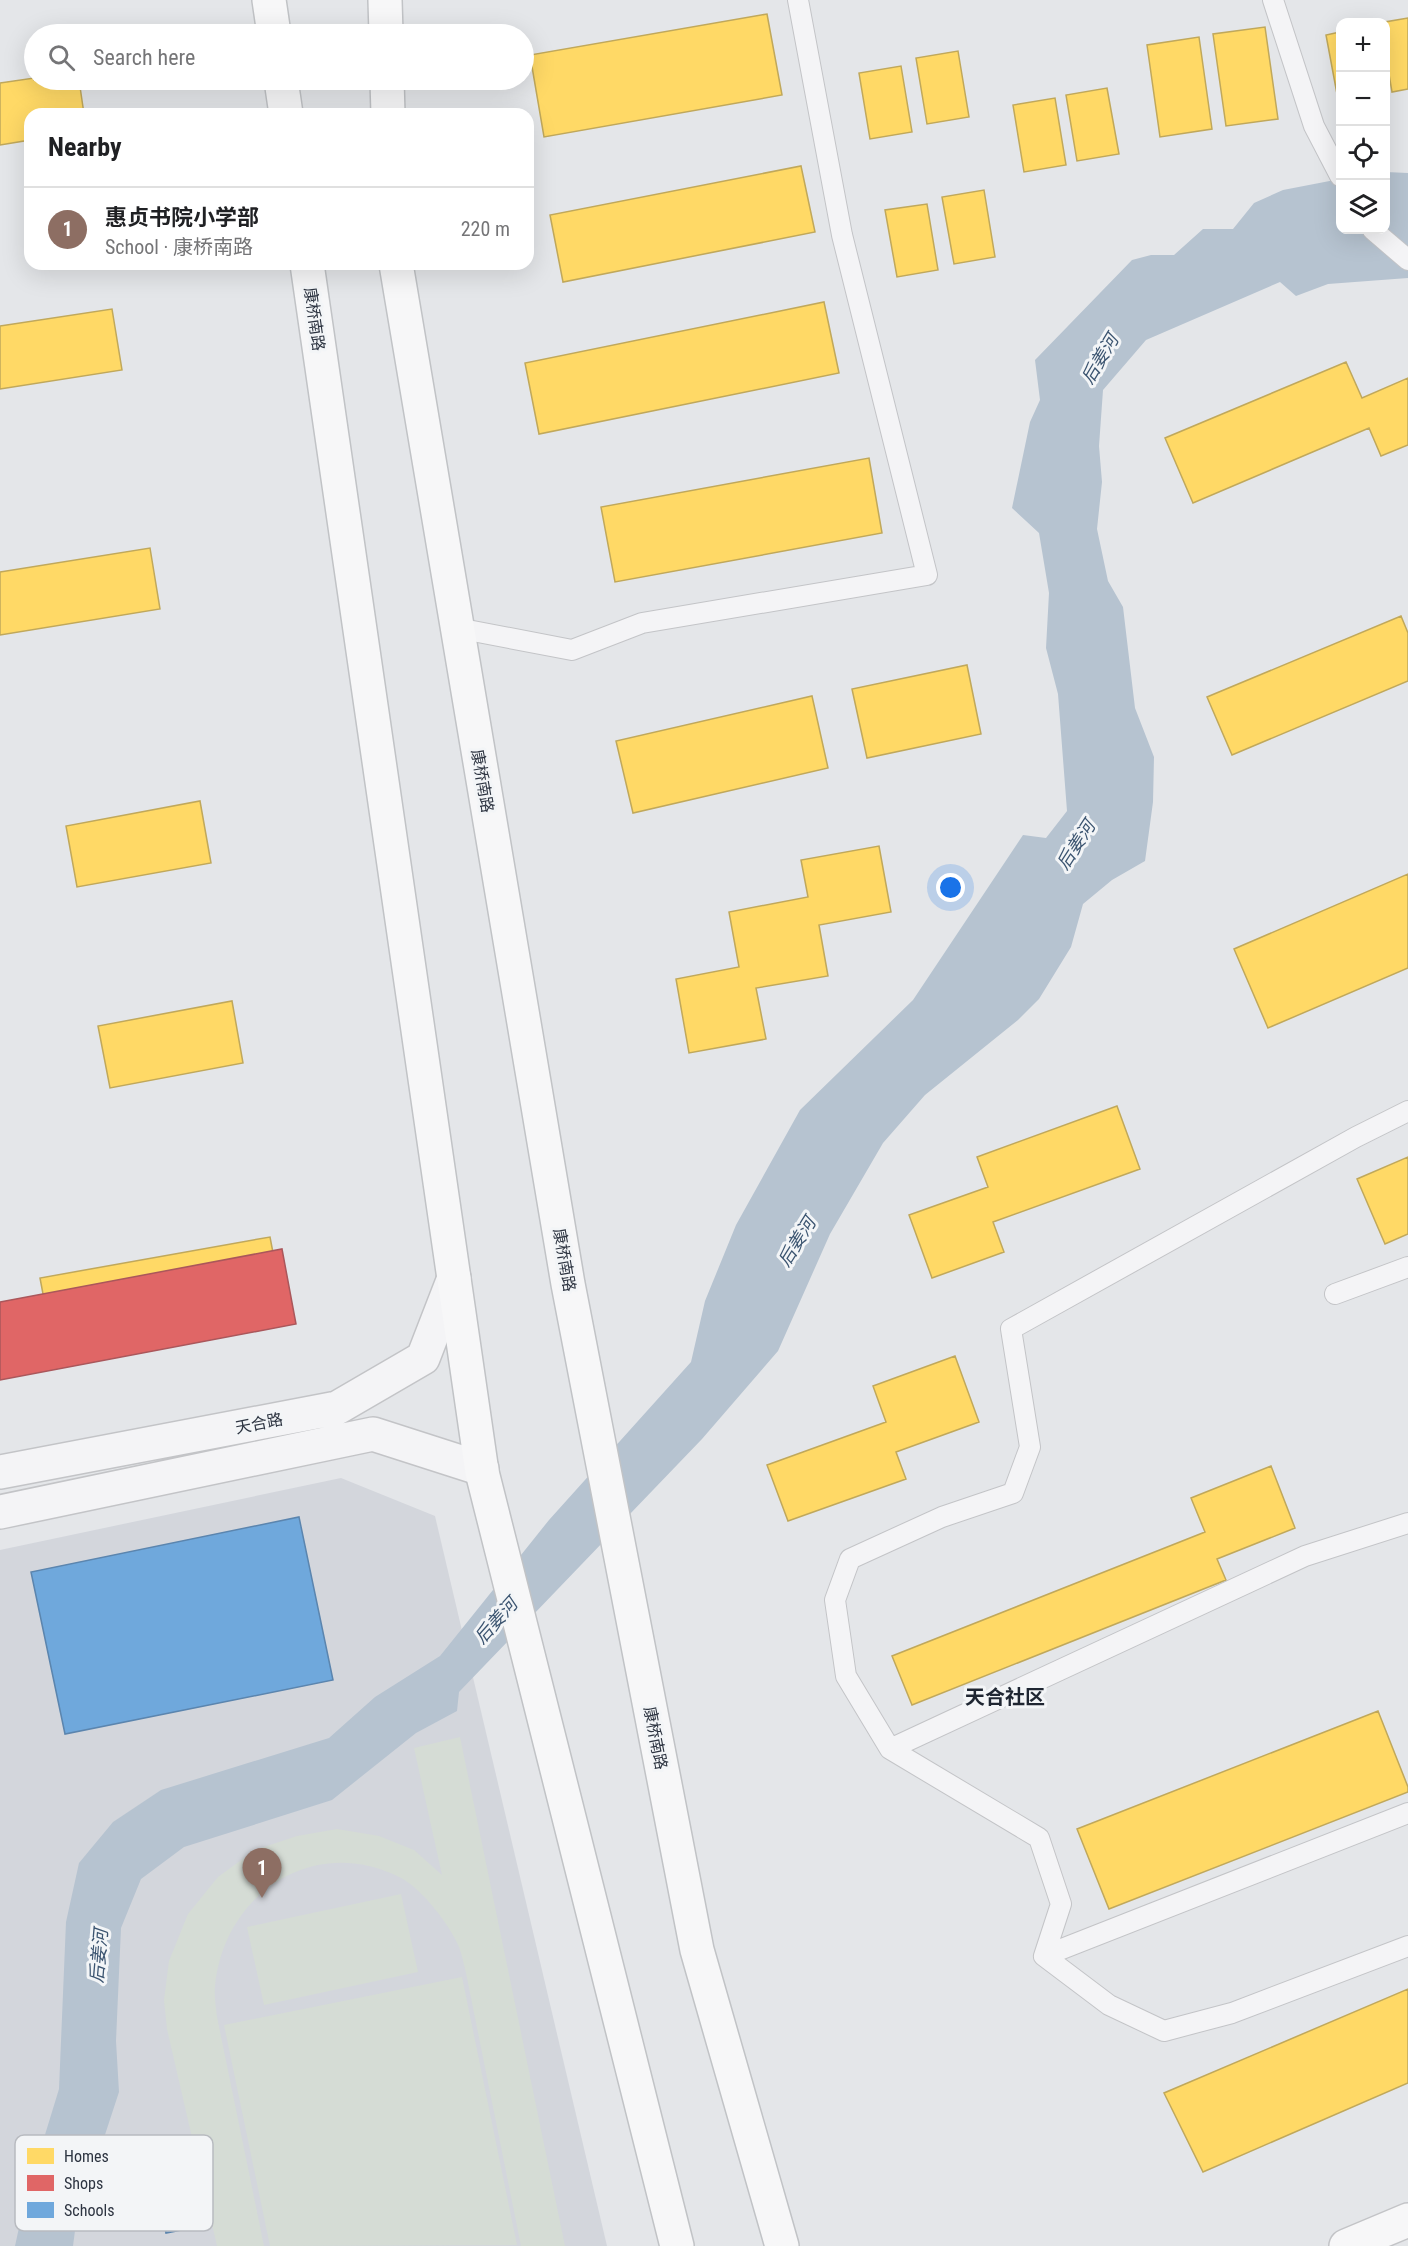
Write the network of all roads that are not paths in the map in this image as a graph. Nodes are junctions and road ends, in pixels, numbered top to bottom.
1 (269, 0) edge
2 (385, 0) edge
3 (798, 0) edge
4 (1273, 0) edge
5 (273, 24) edge
6 (386, 24) edge
7 (282, 90) edge
8 (387, 90) edge
9 (285, 108) edge
10 (388, 108) edge
11 (1336, 167) edge
12 (1378, 234) edge
13 (1408, 260) edge
14 (308, 270) edge
15 (397, 270) edge
16 (457, 628) junction
17 (1408, 1111) edge
18 (1408, 1267) edge
19 (454, 1278) junction
20 (1335, 1294) dead end
21 (482, 1470) junction
22 (0, 1472) edge
23 (0, 1512) edge
24 (1408, 1523) edge
25 (890, 1749) junction
26 (1408, 1813) edge
27 (1408, 1946) edge
28 (1044, 1956) junction
29 (1408, 2220) edge
30 (677, 2246) edge
31 (782, 2246) edge
32 (1346, 2246) edge

1 - 5 main road
2 - 6 main road
3 - 16 lane
4 - 11 lane
7 - 9 main road
8 - 10 main road
12 - 13 lane
14 - 19 main road, 康桥南路
15 - 16 main road, 康桥南路
16 - 31 main road, 康桥南路
17 - 25 lane
18 - 20 lane
19 - 21 main road, 康桥南路
19 - 22 street, 天合路
21 - 23 street, 天合路
21 - 30 main road, 康桥南路
24 - 25 lane
25 - 28 lane
26 - 28 lane
27 - 28 lane
29 - 32 main road

